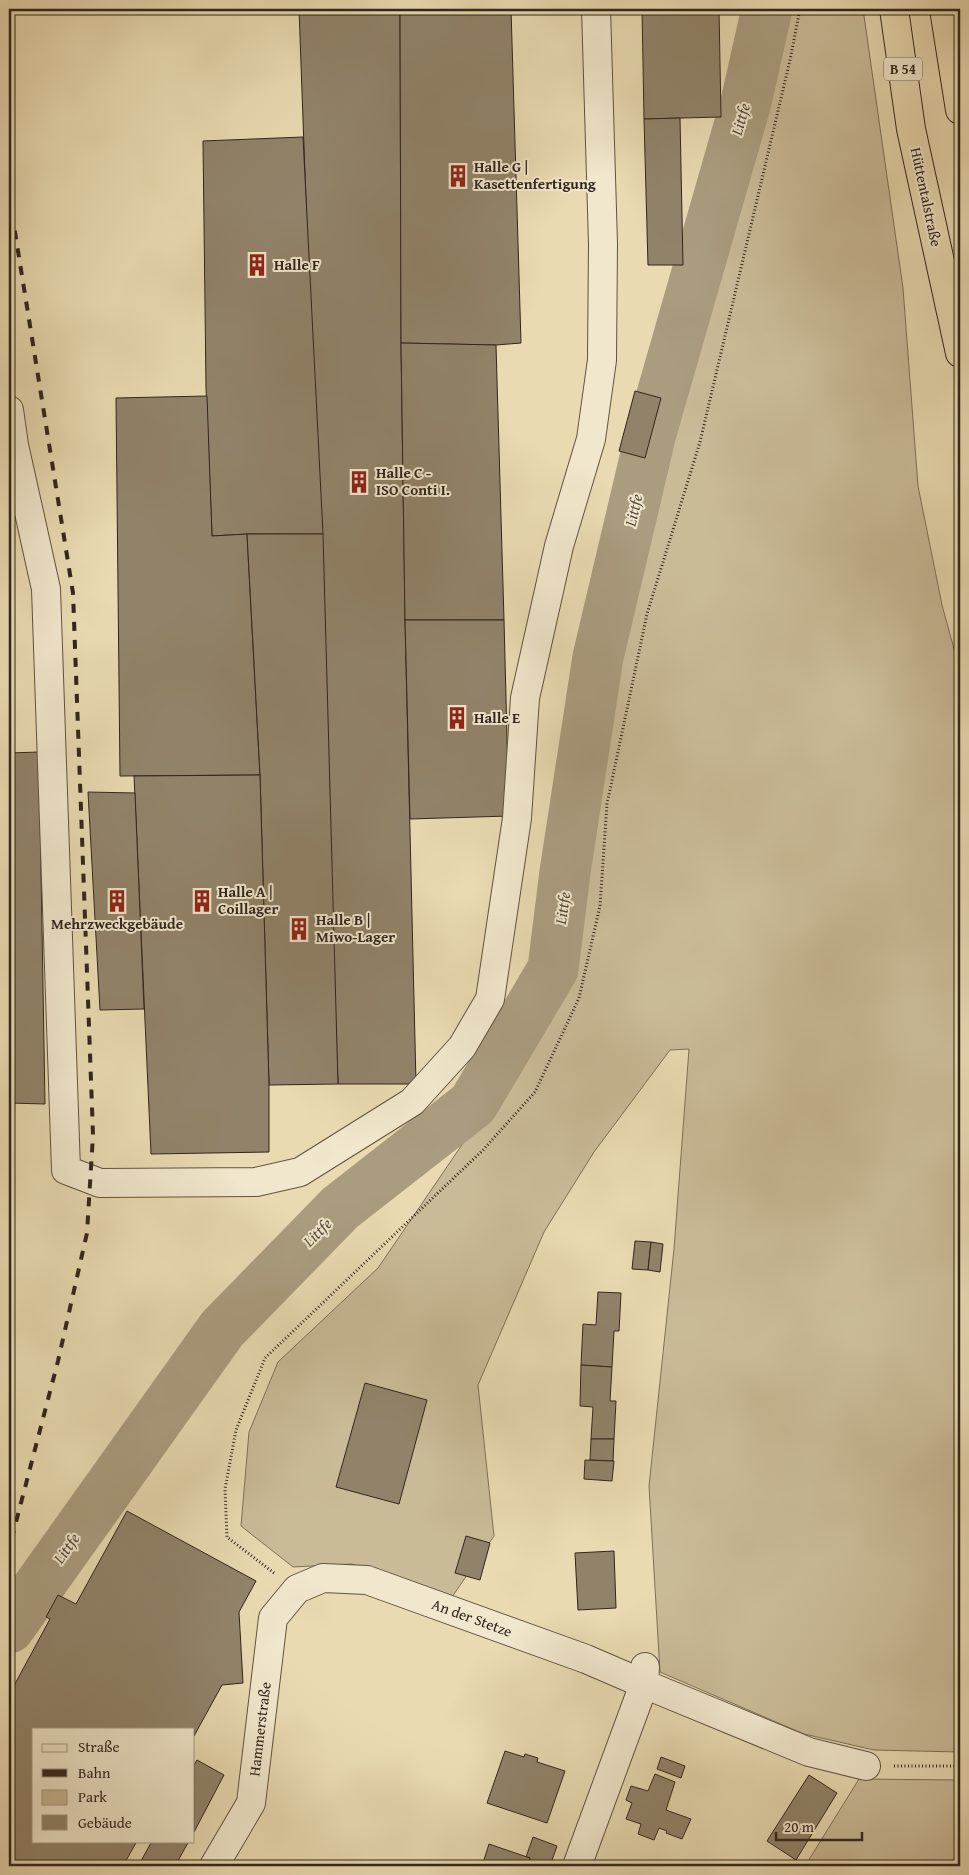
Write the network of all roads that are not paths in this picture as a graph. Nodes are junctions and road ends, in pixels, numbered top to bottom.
1 (596, 9) edge
2 (894, 9) edge
3 (944, 9) edge
4 (960, 110) edge
5 (960, 353) edge
6 (9, 410) edge
7 (296, 1589) joint
8 (645, 1675) junction
9 (866, 1766) road end
10 (214, 1866) edge
11 (577, 1866) edge

1 - 6 street
2 - 5 highway, Hüttentalstraße / B 54
3 - 4 highway
7 - 8 street, An der Stetze
7 - 10 street, Hammerstraße
8 - 9 street, An der Stetze
8 - 11 street

